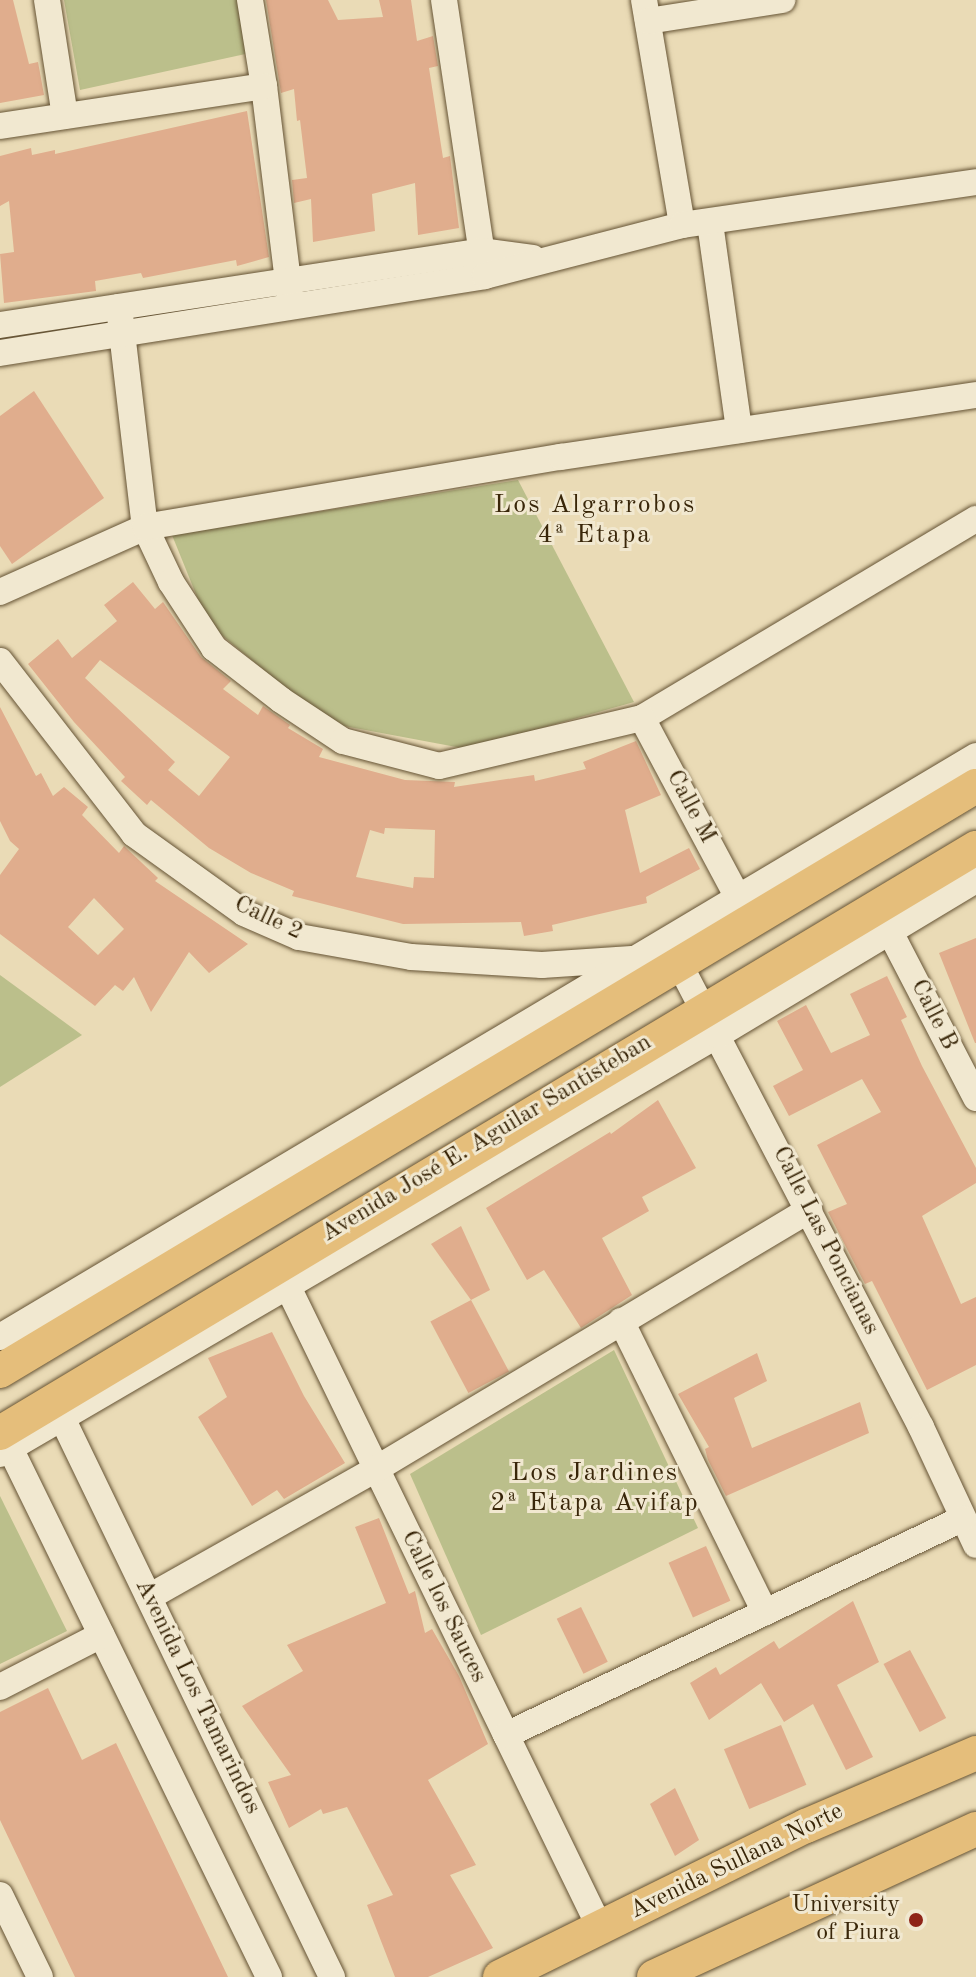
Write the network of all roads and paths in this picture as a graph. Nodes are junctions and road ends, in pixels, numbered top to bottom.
1 (47, 0) edge
2 (250, 0) edge
3 (444, 0) edge
4 (782, 0) edge
5 (646, 11) edge
6 (264, 86) junction
7 (65, 116) junction
8 (0, 126) edge
9 (976, 182) edge
10 (710, 223) junction
11 (682, 225) junction
12 (483, 264) junction
13 (288, 281) junction
14 (119, 307) junction
15 (291, 308) junction
16 (0, 325) edge
17 (122, 334) junction
18 (0, 353) edge
19 (976, 395) edge
20 (739, 430) junction
21 (976, 519) edge
22 (145, 527) junction
23 (0, 592) edge
24 (0, 661) edge
25 (642, 718) junction
26 (976, 756) edge
27 (976, 786) edge
28 (976, 848) edge
29 (976, 880) edge
30 (737, 896) junction
31 (890, 932) junction
32 (672, 952) junction
33 (639, 958) junction
34 (712, 1022) junction
35 (976, 1098) edge
36 (809, 1210) junction
37 (287, 1285) junction
38 (621, 1321) junction
39 (0, 1337) edge
40 (0, 1371) edge
41 (62, 1418) junction
42 (3, 1445) edge
43 (376, 1469) junction
44 (962, 1519) junction
45 (976, 1545) edge
46 (149, 1597) junction
47 (765, 1612) junction
48 (101, 1635) junction
49 (0, 1687) edge
50 (506, 1735) junction
51 (976, 1753) edge
52 (976, 1829) edge
53 (0, 1895) edge
54 (600, 1928) junction
55 (34, 1975) edge
56 (269, 1977) edge
57 (332, 1977) edge
58 (500, 1977) edge
59 (654, 1977) edge

1 - 7 street
2 - 6 street
3 - 12 street
4 - 5 street
5 - 11 street
6 - 7 street
6 - 13 street
7 - 8 street
9 - 10 street
10 - 11 street
10 - 20 street
11 - 12 street
12 - 13 street
12 - 15 street
13 - 14 street
13 - 15 street
14 - 16 street
14 - 17 street
15 - 17 street
17 - 18 street
17 - 22 street
19 - 20 street
20 - 22 street
21 - 25 street
22 - 23 street
22 - 25 street
24 - 33 street, Calle 2
25 - 30 street, Calle M
26 - 30 street
27 - 32 main road
28 - 34 main road, Avenida José E. Aguilar Santisteban
29 - 31 street, Avenida José E. Aguilar Santisteban
30 - 32 street
31 - 34 street, Avenida José E. Aguilar Santisteban
31 - 35 street, Calle B
32 - 33 street
32 - 34 street, Calle Las Poncianas
32 - 40 main road
33 - 39 street
34 - 36 street, Calle Las Poncianas
34 - 37 street, Avenida José E. Aguilar Santisteban
34 - 42 main road, Avenida José E. Aguilar Santisteban
36 - 38 street
36 - 44 street, Calle Las Poncianas
37 - 41 street, Avenida José E. Aguilar Santisteban
37 - 43 street, Calle los Sauces
38 - 43 street
38 - 47 street
41 - 42 street, Avenida José E. Aguilar Santisteban
41 - 46 street, Avenida Los Tamarindos
42 - 48 street
43 - 46 street
43 - 50 street, Calle los Sauces
44 - 45 street, Calle Las Poncianas
44 - 47 street
46 - 57 street, Avenida Los Tamarindos
47 - 50 street
48 - 49 street
48 - 56 street
50 - 54 street, Calle los Sauces
51 - 54 main road, Avenida Sullana Norte
52 - 59 main road
53 - 55 street
54 - 58 main road, Avenida Sullana Norte

